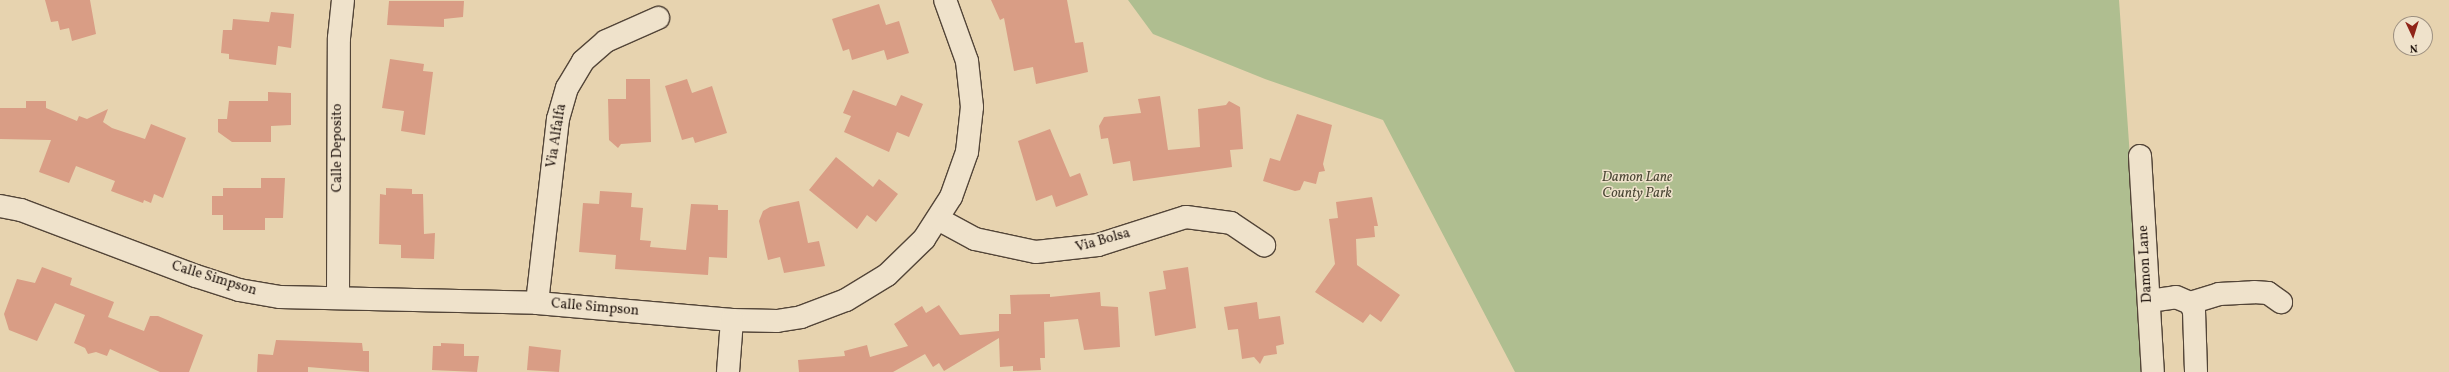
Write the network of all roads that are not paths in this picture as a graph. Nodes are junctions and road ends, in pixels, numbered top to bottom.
1 (343, 0) edge
2 (945, 0) edge
3 (658, 18) dead end
4 (2140, 156) dead end
5 (0, 206) edge
6 (938, 219) junction
7 (1264, 245) dead end
8 (338, 296) junction
9 (2149, 301) junction
10 (2281, 302) dead end
11 (537, 303) junction
12 (2190, 303) junction
13 (732, 320) junction
14 (728, 372) edge
15 (2153, 372) edge
16 (2196, 372) edge

1 - 8 street, Calle Deposito
2 - 6 street, Calle Simpson
3 - 11 street, Via Alfalfa
4 - 9 street, Damon Lane
5 - 8 street, Calle Simpson
6 - 7 street, Via Bolsa
6 - 13 street, Calle Simpson
8 - 11 street, Calle Simpson
9 - 12 street
9 - 15 street, Damon Lane
10 - 12 street
11 - 13 street, Calle Simpson
12 - 16 street
13 - 14 street

